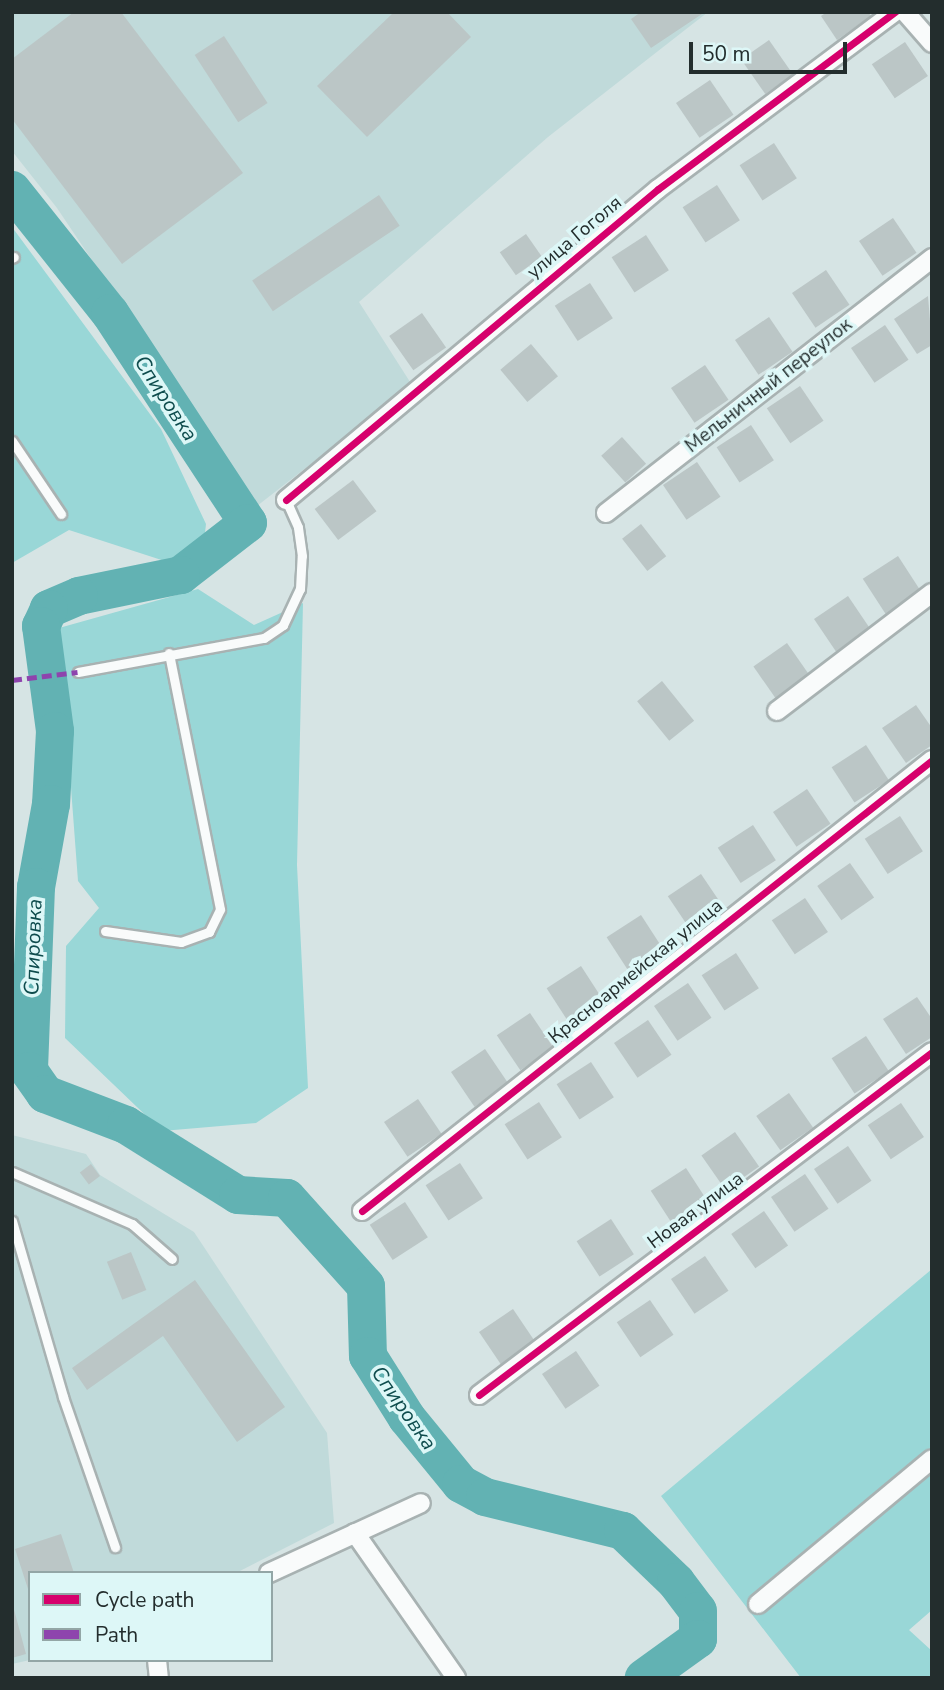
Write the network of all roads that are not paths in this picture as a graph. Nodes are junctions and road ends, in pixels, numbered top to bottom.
1 (895, 12) edge
2 (905, 12) edge
3 (932, 43) edge
4 (932, 258) edge
5 (12, 441) edge
6 (286, 500) joint
7 (606, 513) dead end
8 (61, 514) dead end
9 (932, 593) edge
10 (169, 653) junction
11 (78, 672) dead end
12 (777, 711) dead end
13 (932, 760) edge
14 (105, 931) dead end
15 (932, 1052) edge
16 (12, 1172) edge
17 (362, 1211) dead end
18 (12, 1221) edge
19 (172, 1259) dead end
20 (479, 1395) dead end
21 (932, 1459) edge
22 (421, 1503) dead end
23 (355, 1533) junction
24 (115, 1547) dead end
25 (273, 1571) edge
26 (758, 1604) dead end
27 (456, 1678) edge

1 - 6 street, улица Гоголя
2 - 3 street
4 - 7 street, Мельничный переулок
5 - 8 lane
6 - 10 lane
9 - 12 street
10 - 11 lane
10 - 14 lane
13 - 17 street, Красноармейская улица
15 - 20 street, Новая улица
16 - 19 lane
18 - 24 lane
21 - 26 street
22 - 23 street
23 - 25 street
23 - 27 street

